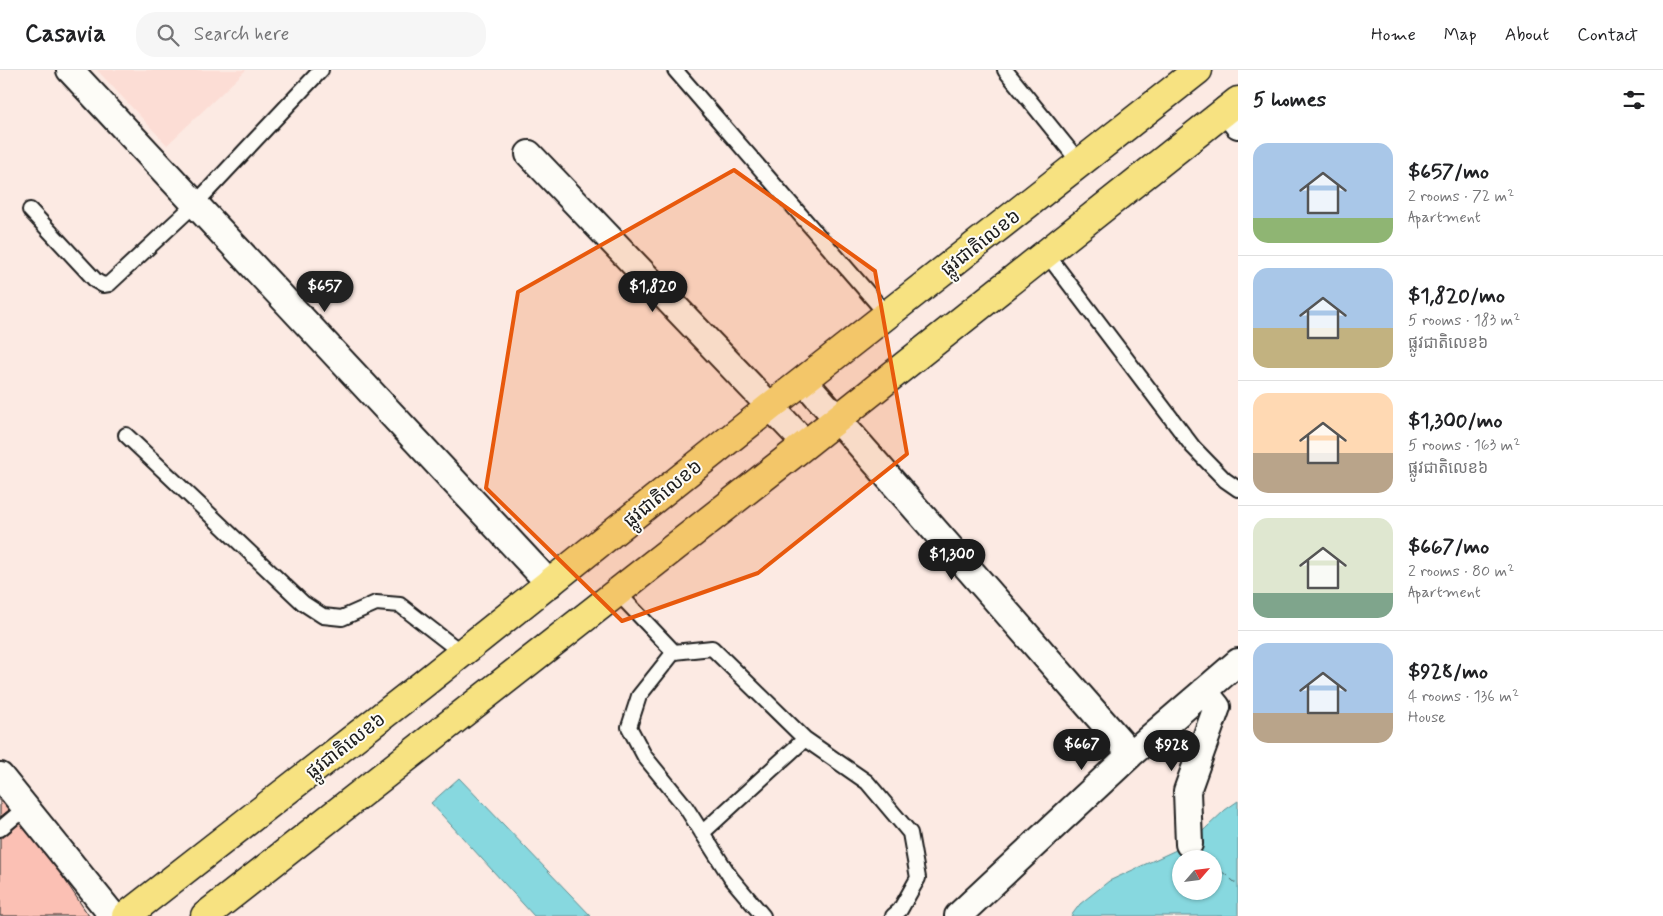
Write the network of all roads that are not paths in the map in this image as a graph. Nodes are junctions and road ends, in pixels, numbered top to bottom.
1 (70, 70) edge
2 (321, 70) edge
3 (675, 70) edge
4 (1005, 70) edge
5 (1198, 70) edge
6 (1234, 112) edge
7 (529, 154) dead end
8 (1080, 163) junction
9 (195, 204) junction
10 (30, 210) dead end
11 (1046, 253) junction
12 (887, 315) junction
13 (804, 381) junction
14 (771, 406) junction
15 (837, 418) junction
16 (126, 435) dead end
17 (806, 444) junction
18 (1238, 489) edge
19 (550, 584) junction
20 (617, 592) junction
21 (674, 652) junction
22 (462, 653) junction
23 (1238, 662) edge
24 (1204, 691) junction
25 (805, 739) junction
26 (1131, 754) junction
27 (0, 776) edge
28 (25, 808) junction
29 (0, 829) edge
30 (702, 833) junction
31 (1189, 844) dead end
32 (113, 916) edge
33 (126, 916) edge
34 (205, 916) edge
35 (763, 916) edge
36 (893, 916) edge
37 (958, 916) edge

1 - 9 street
2 - 9 lane
3 - 12 lane
4 - 8 lane
5 - 8 highway, ផ្លូវជាតិលេខ៦
6 - 11 highway
7 - 14 street
8 - 12 highway, ផ្លូវជាតិលេខ៦
9 - 10 lane
9 - 19 street
11 - 15 highway
11 - 18 lane
12 - 13 highway, ផ្លូវជាតិលេខ៦
13 - 14 highway, ផ្លូវជាតិលេខ៦
13 - 15 street
14 - 17 street
14 - 19 highway, ផ្លូវជាតិលេខ៦
15 - 17 highway
15 - 26 street
16 - 22 lane
17 - 20 highway
19 - 22 highway, ផ្លូវជាតិលេខ៦
20 - 21 lane
20 - 34 highway
21 - 25 lane
21 - 30 lane
22 - 33 highway, ផ្លូវជាតិលេខ៦
23 - 24 street
24 - 26 street
24 - 31 street
25 - 30 lane
25 - 36 lane
26 - 37 street
27 - 28 street
28 - 29 lane
28 - 32 street
30 - 35 lane

